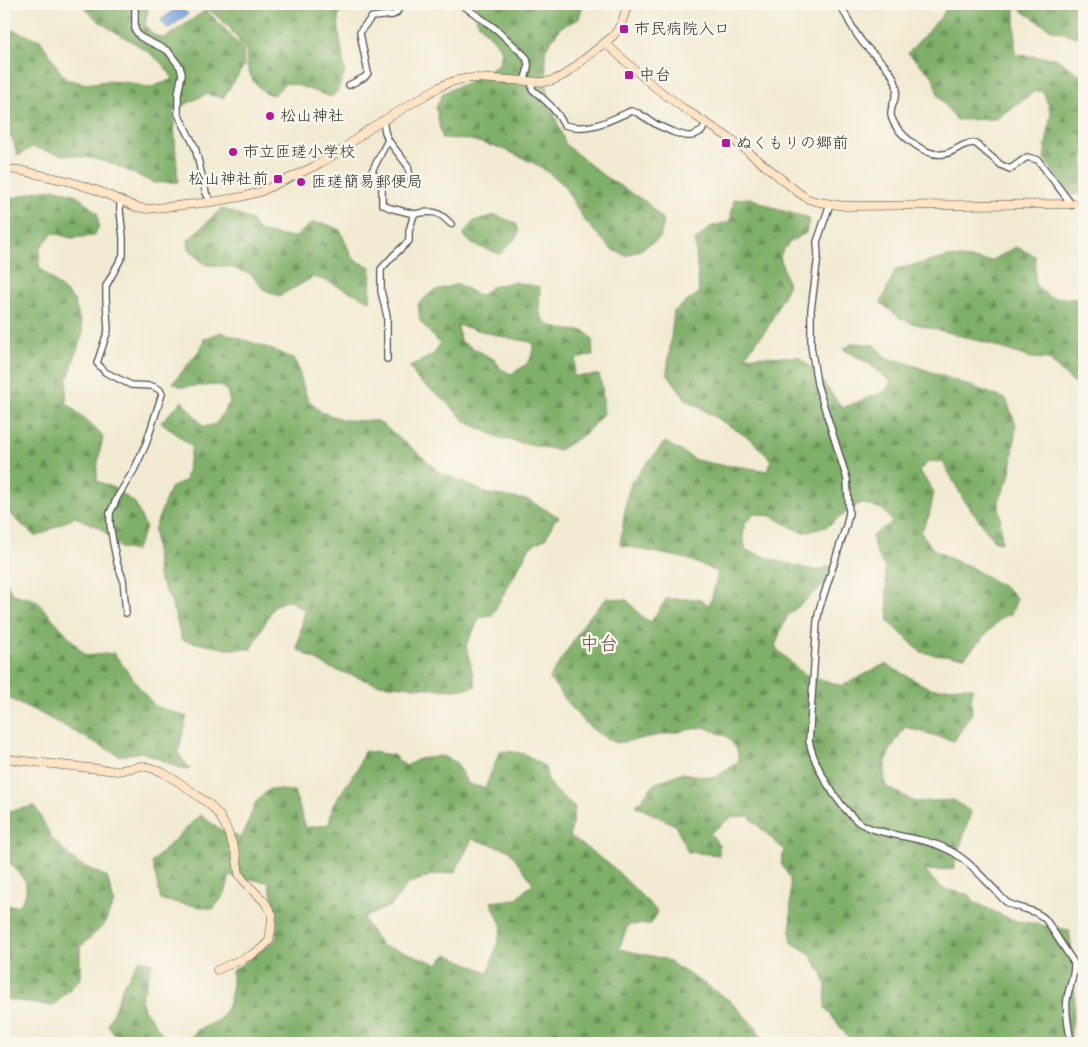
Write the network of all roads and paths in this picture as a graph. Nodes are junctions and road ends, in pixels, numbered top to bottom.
1 (135, 4) edge
2 (398, 4) edge
3 (461, 4) edge
4 (628, 4) edge
5 (840, 4) edge
6 (605, 43) junction
7 (528, 81) junction
8 (348, 85) dead end
9 (383, 120) junction
10 (706, 123) junction
11 (388, 140) junction
12 (4, 169) edge
13 (410, 177) dead end
14 (120, 201) junction
15 (211, 202) junction
16 (830, 204) junction
17 (1084, 204) edge
18 (1072, 205) junction
19 (414, 214) junction
20 (451, 224) dead end
21 (387, 359) dead end
22 (126, 613) dead end
23 (4, 757) edge
24 (1074, 966) junction
25 (1084, 966) edge
26 (217, 970) dead end
27 (1071, 1043) edge

1 - 15 street
2 - 8 street
3 - 7 street
4 - 6 street
5 - 18 street
6 - 7 street
6 - 10 street
7 - 9 street
7 - 10 street
9 - 11 street
9 - 15 street
10 - 16 street
11 - 13 street
11 - 19 street
12 - 14 street
14 - 15 street
14 - 22 street
16 - 18 street
16 - 24 street
17 - 18 street
19 - 20 street
19 - 21 street
23 - 26 street
24 - 25 street
24 - 27 street

